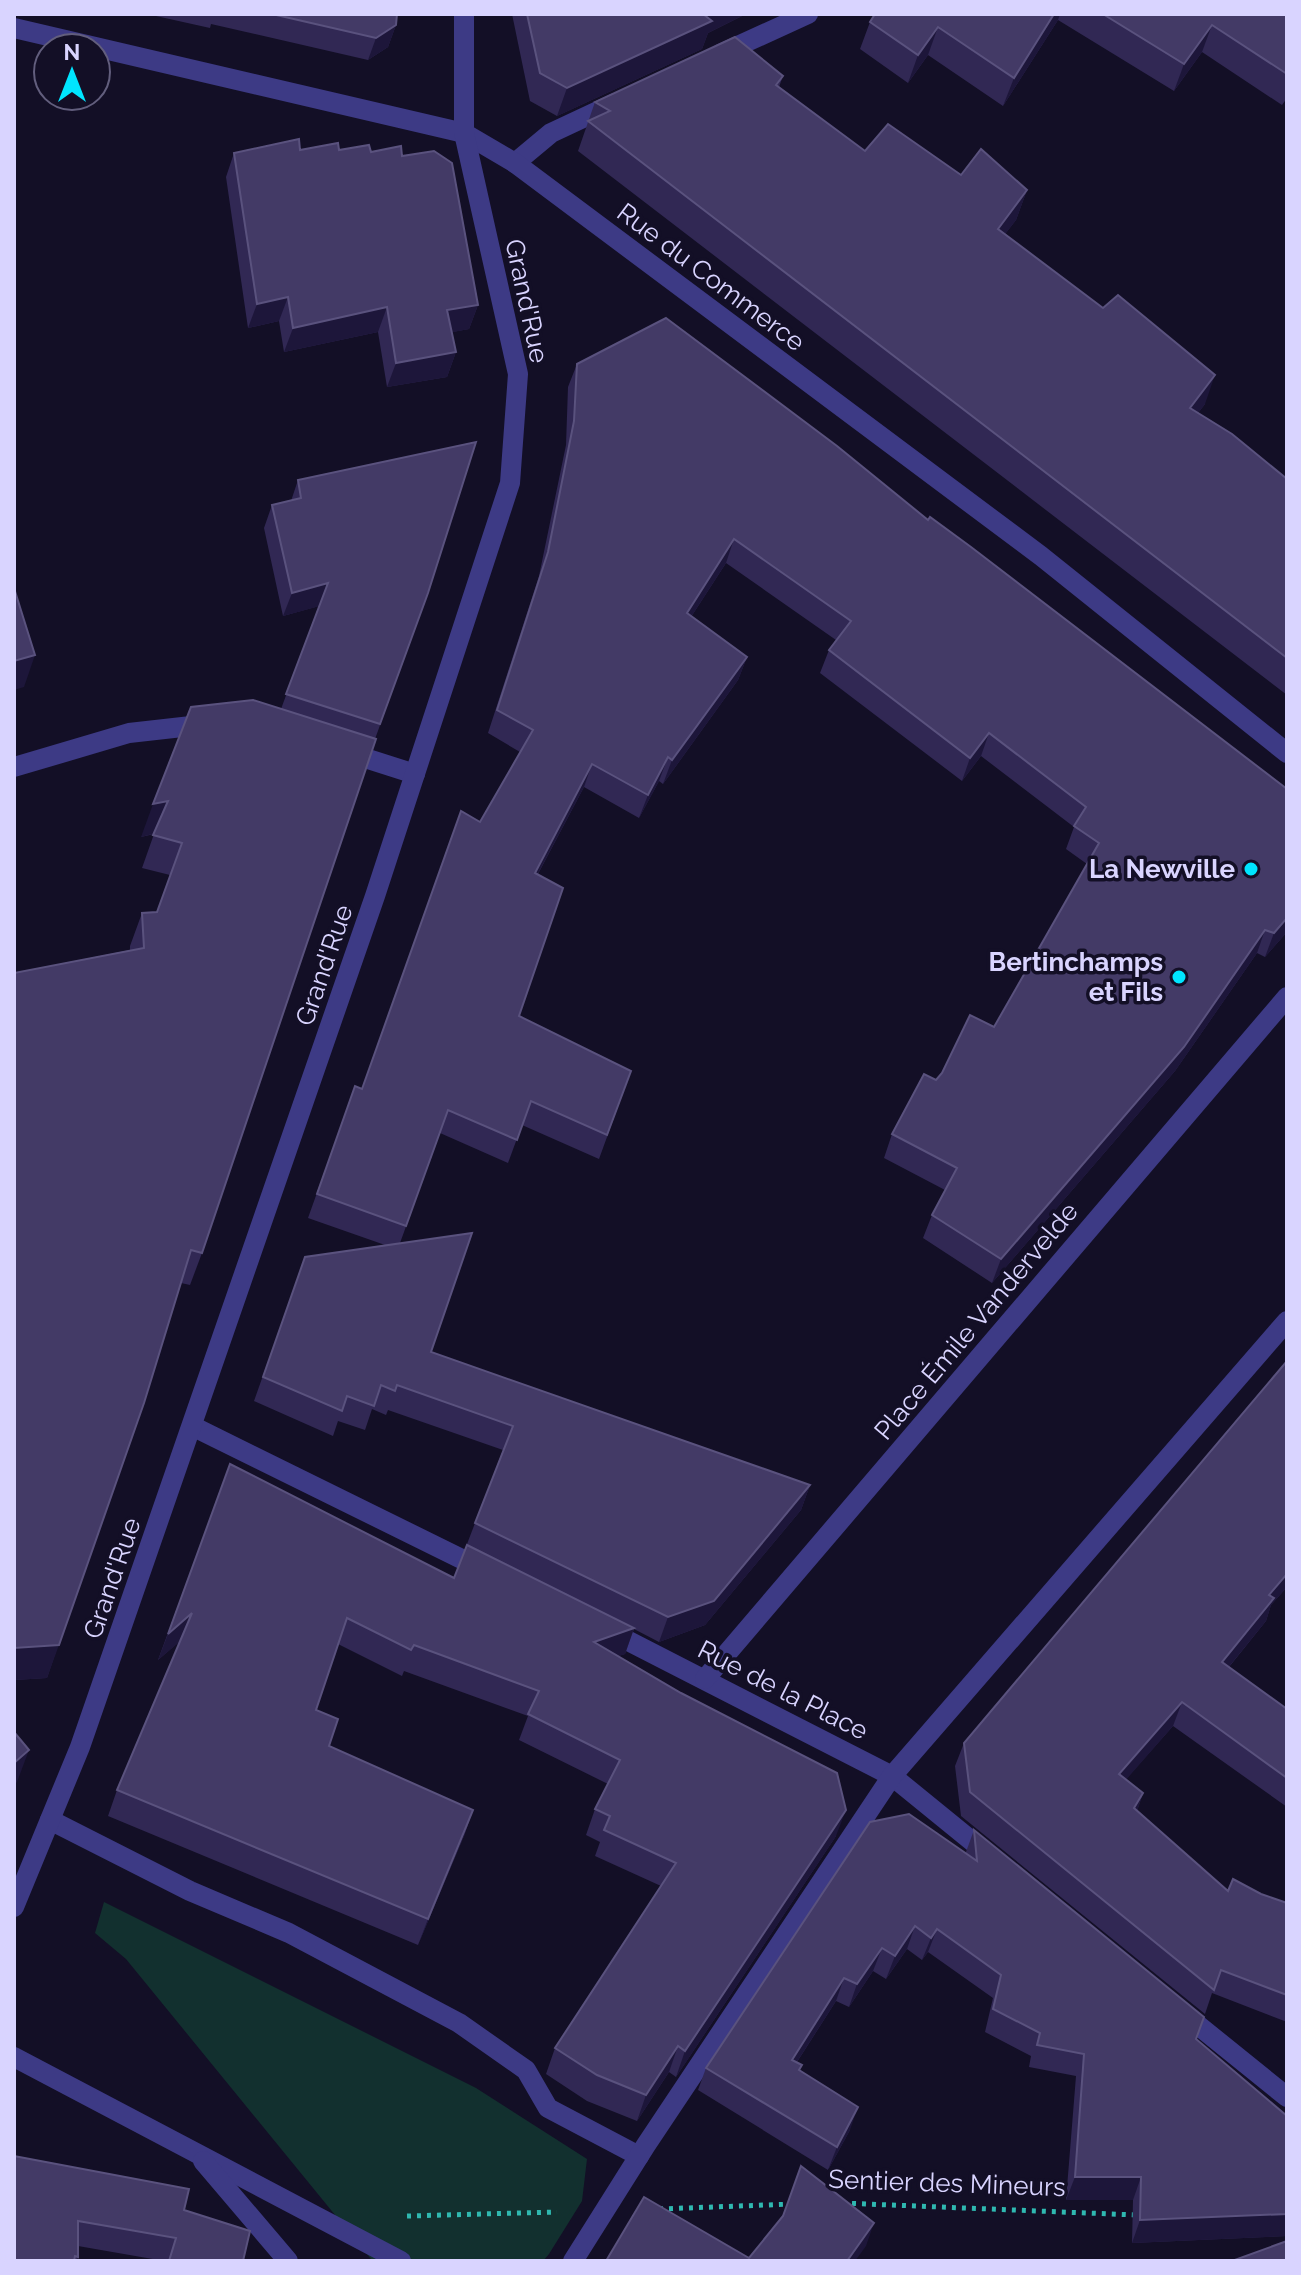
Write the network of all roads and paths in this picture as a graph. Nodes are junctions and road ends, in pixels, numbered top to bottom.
1 (464, 14) edge
2 (808, 14) edge
3 (14, 28) edge
4 (708, 60) edge
5 (636, 93) edge
6 (464, 133) junction
7 (515, 163) junction
8 (228, 721) edge
9 (328, 747) edge
10 (1287, 753) edge
11 (14, 767) edge
12 (415, 774) junction
13 (1287, 997) edge
14 (1287, 1321) edge
15 (192, 1426) junction
16 (506, 1581) edge
17 (591, 1623) edge
18 (705, 1679) junction
19 (892, 1776) junction
20 (50, 1820) junction
21 (1003, 1867) edge
22 (14, 1907) edge
23 (1164, 1997) edge
24 (14, 2057) edge
25 (1287, 2097) edge
26 (196, 2152) junction
27 (639, 2156) junction
28 (829, 2203) edge
29 (797, 2204) edge
30 (606, 2211) junction
31 (1144, 2215) edge
32 (404, 2217) dead end
33 (288, 2261) edge
34 (401, 2261) edge
35 (573, 2261) edge

1 - 6 street, Grand'Rue
2 - 4 street
3 - 6 street, Rue du Commerce
5 - 7 street
6 - 7 street, Rue du Commerce
6 - 12 street, Grand'Rue
7 - 10 street, Rue du Commerce
8 - 11 street
9 - 12 street
12 - 15 street, Grand'Rue
13 - 18 street, Place Émile Vandervelde
14 - 19 street
15 - 16 street
15 - 20 street, Grand'Rue
17 - 18 street, Rue de la Place
18 - 19 street, Rue de la Place
19 - 21 street, Rue de la Place
19 - 27 street
20 - 22 street, Grand'Rue
20 - 27 street
23 - 25 street
24 - 26 street
26 - 33 street
26 - 34 street
27 - 30 street
28 - 31 path, Sentier des Mineurs
29 - 30 path, Sentier des Mineurs
30 - 32 path, Sentier des Mineurs
30 - 35 street

